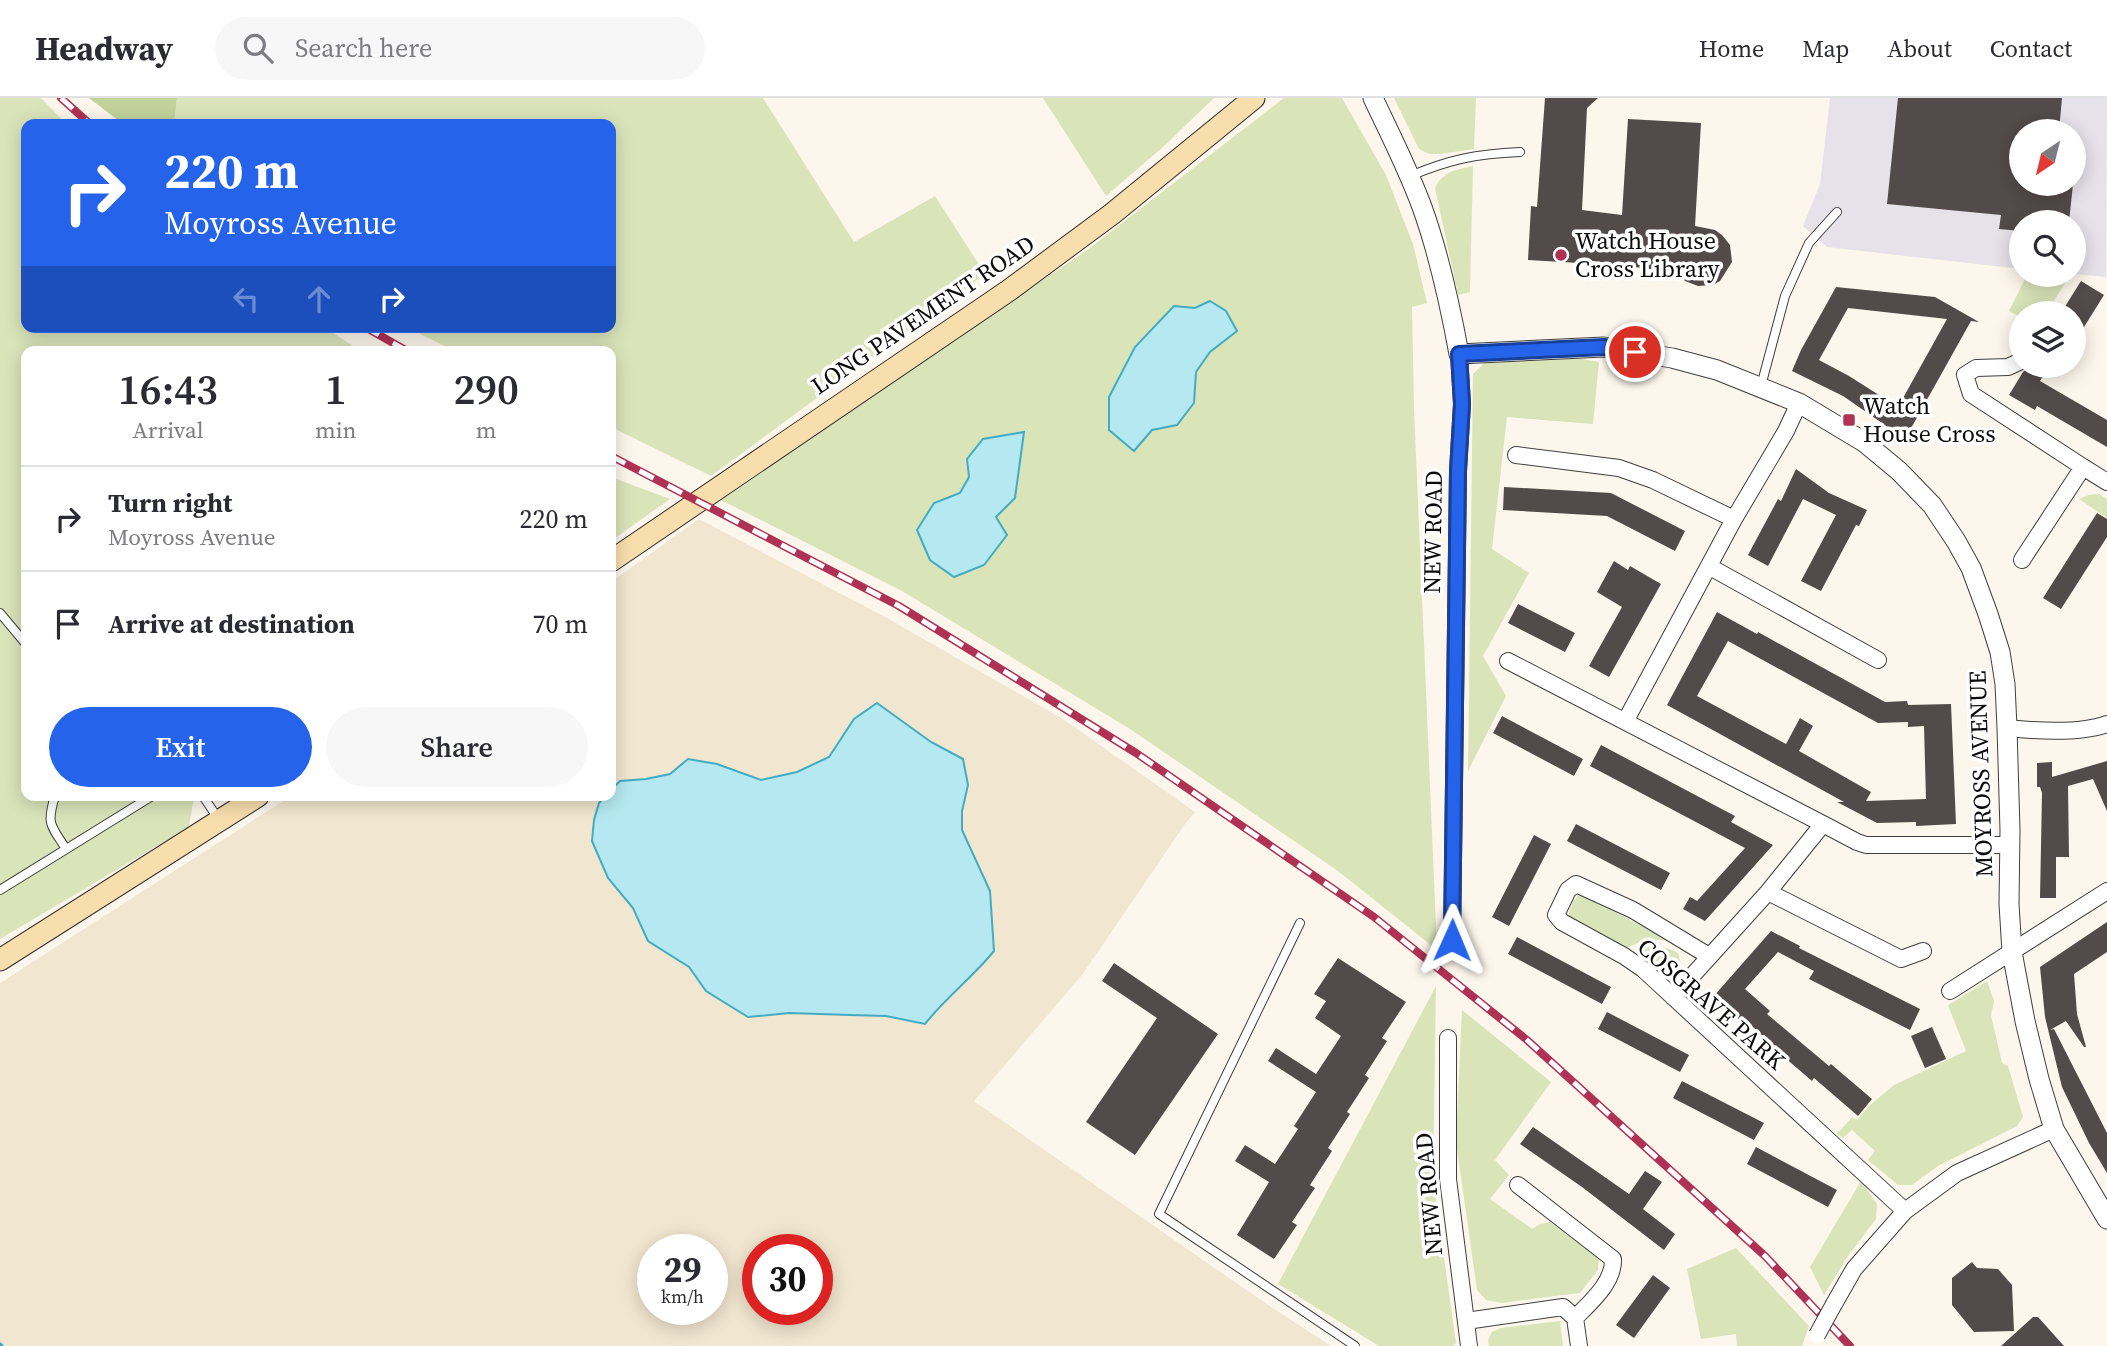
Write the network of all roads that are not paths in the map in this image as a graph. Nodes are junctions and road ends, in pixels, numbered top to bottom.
1 (1254, 98) edge
2 (1373, 98) edge
3 (1520, 152) dead end
4 (1410, 176) junction
5 (1838, 212) dead end
6 (1459, 354) junction
7 (2009, 367) edge
8 (1761, 386) junction
9 (1799, 403) junction
10 (1516, 455) dead end
11 (2083, 467) junction
12 (2107, 482) edge
13 (1734, 519) junction
14 (616, 558) edge
15 (2022, 560) dead end
16 (1710, 567) junction
17 (0, 613) edge
18 (21, 638) edge
19 (1878, 660) dead end
20 (1508, 661) dead end
21 (1626, 720) junction
22 (2107, 724) edge
23 (2007, 728) junction
24 (54, 801) edge
25 (144, 801) edge
26 (206, 801) edge
27 (250, 801) edge
28 (219, 821) junction
29 (1823, 824) junction
30 (2010, 845) junction
31 (66, 849) junction
32 (0, 890) edge
33 (2107, 891) edge
34 (1768, 892) junction
35 (1300, 923) dead end
36 (1452, 940) dead end
37 (1923, 951) dead end
38 (2012, 952) junction
39 (1709, 956) junction
40 (0, 960) edge
41 (1950, 990) dead end
42 (1673, 997) junction
43 (1448, 1038) dead end
44 (2053, 1129) junction
45 (1518, 1185) dead end
46 (1905, 1211) junction
47 (2107, 1219) edge
48 (1575, 1318) junction
49 (1466, 1321) junction
50 (1815, 1340) edge
51 (1355, 1346) edge
52 (1469, 1346) edge
53 (1579, 1346) edge

1 - 14 main road, LONG PAVEMENT ROAD
2 - 4 street, NEW ROAD
3 - 4 lane
4 - 6 street, NEW ROAD
5 - 8 lane
6 - 8 street, MOYROSS AVENUE
6 - 36 street, NEW ROAD
7 - 11 street
8 - 9 street, MOYROSS AVENUE
9 - 13 street
9 - 23 street, MOYROSS AVENUE
10 - 13 street
11 - 12 street
11 - 15 street
13 - 16 street
16 - 19 street
16 - 21 street
17 - 18 lane
20 - 21 street
21 - 29 street
22 - 23 street
23 - 30 street, MOYROSS AVENUE
24 - 31 lane
25 - 31 lane
26 - 28 lane
27 - 28 main road
28 - 40 main road
29 - 30 street
29 - 34 street
30 - 38 street, MOYROSS AVENUE
31 - 32 lane
33 - 38 street
34 - 37 street
34 - 39 street
35 - 51 lane
38 - 41 street
38 - 44 street, MOYROSS AVENUE
39 - 42 street
39 - 42 street, COSGRAVE PARK
42 - 46 street, COSGRAVE PARK
43 - 49 street, NEW ROAD
44 - 46 street
44 - 47 street, MOYROSS AVENUE
45 - 48 street
46 - 50 street, bridge
48 - 49 street
48 - 53 street
49 - 52 street, NEW ROAD

